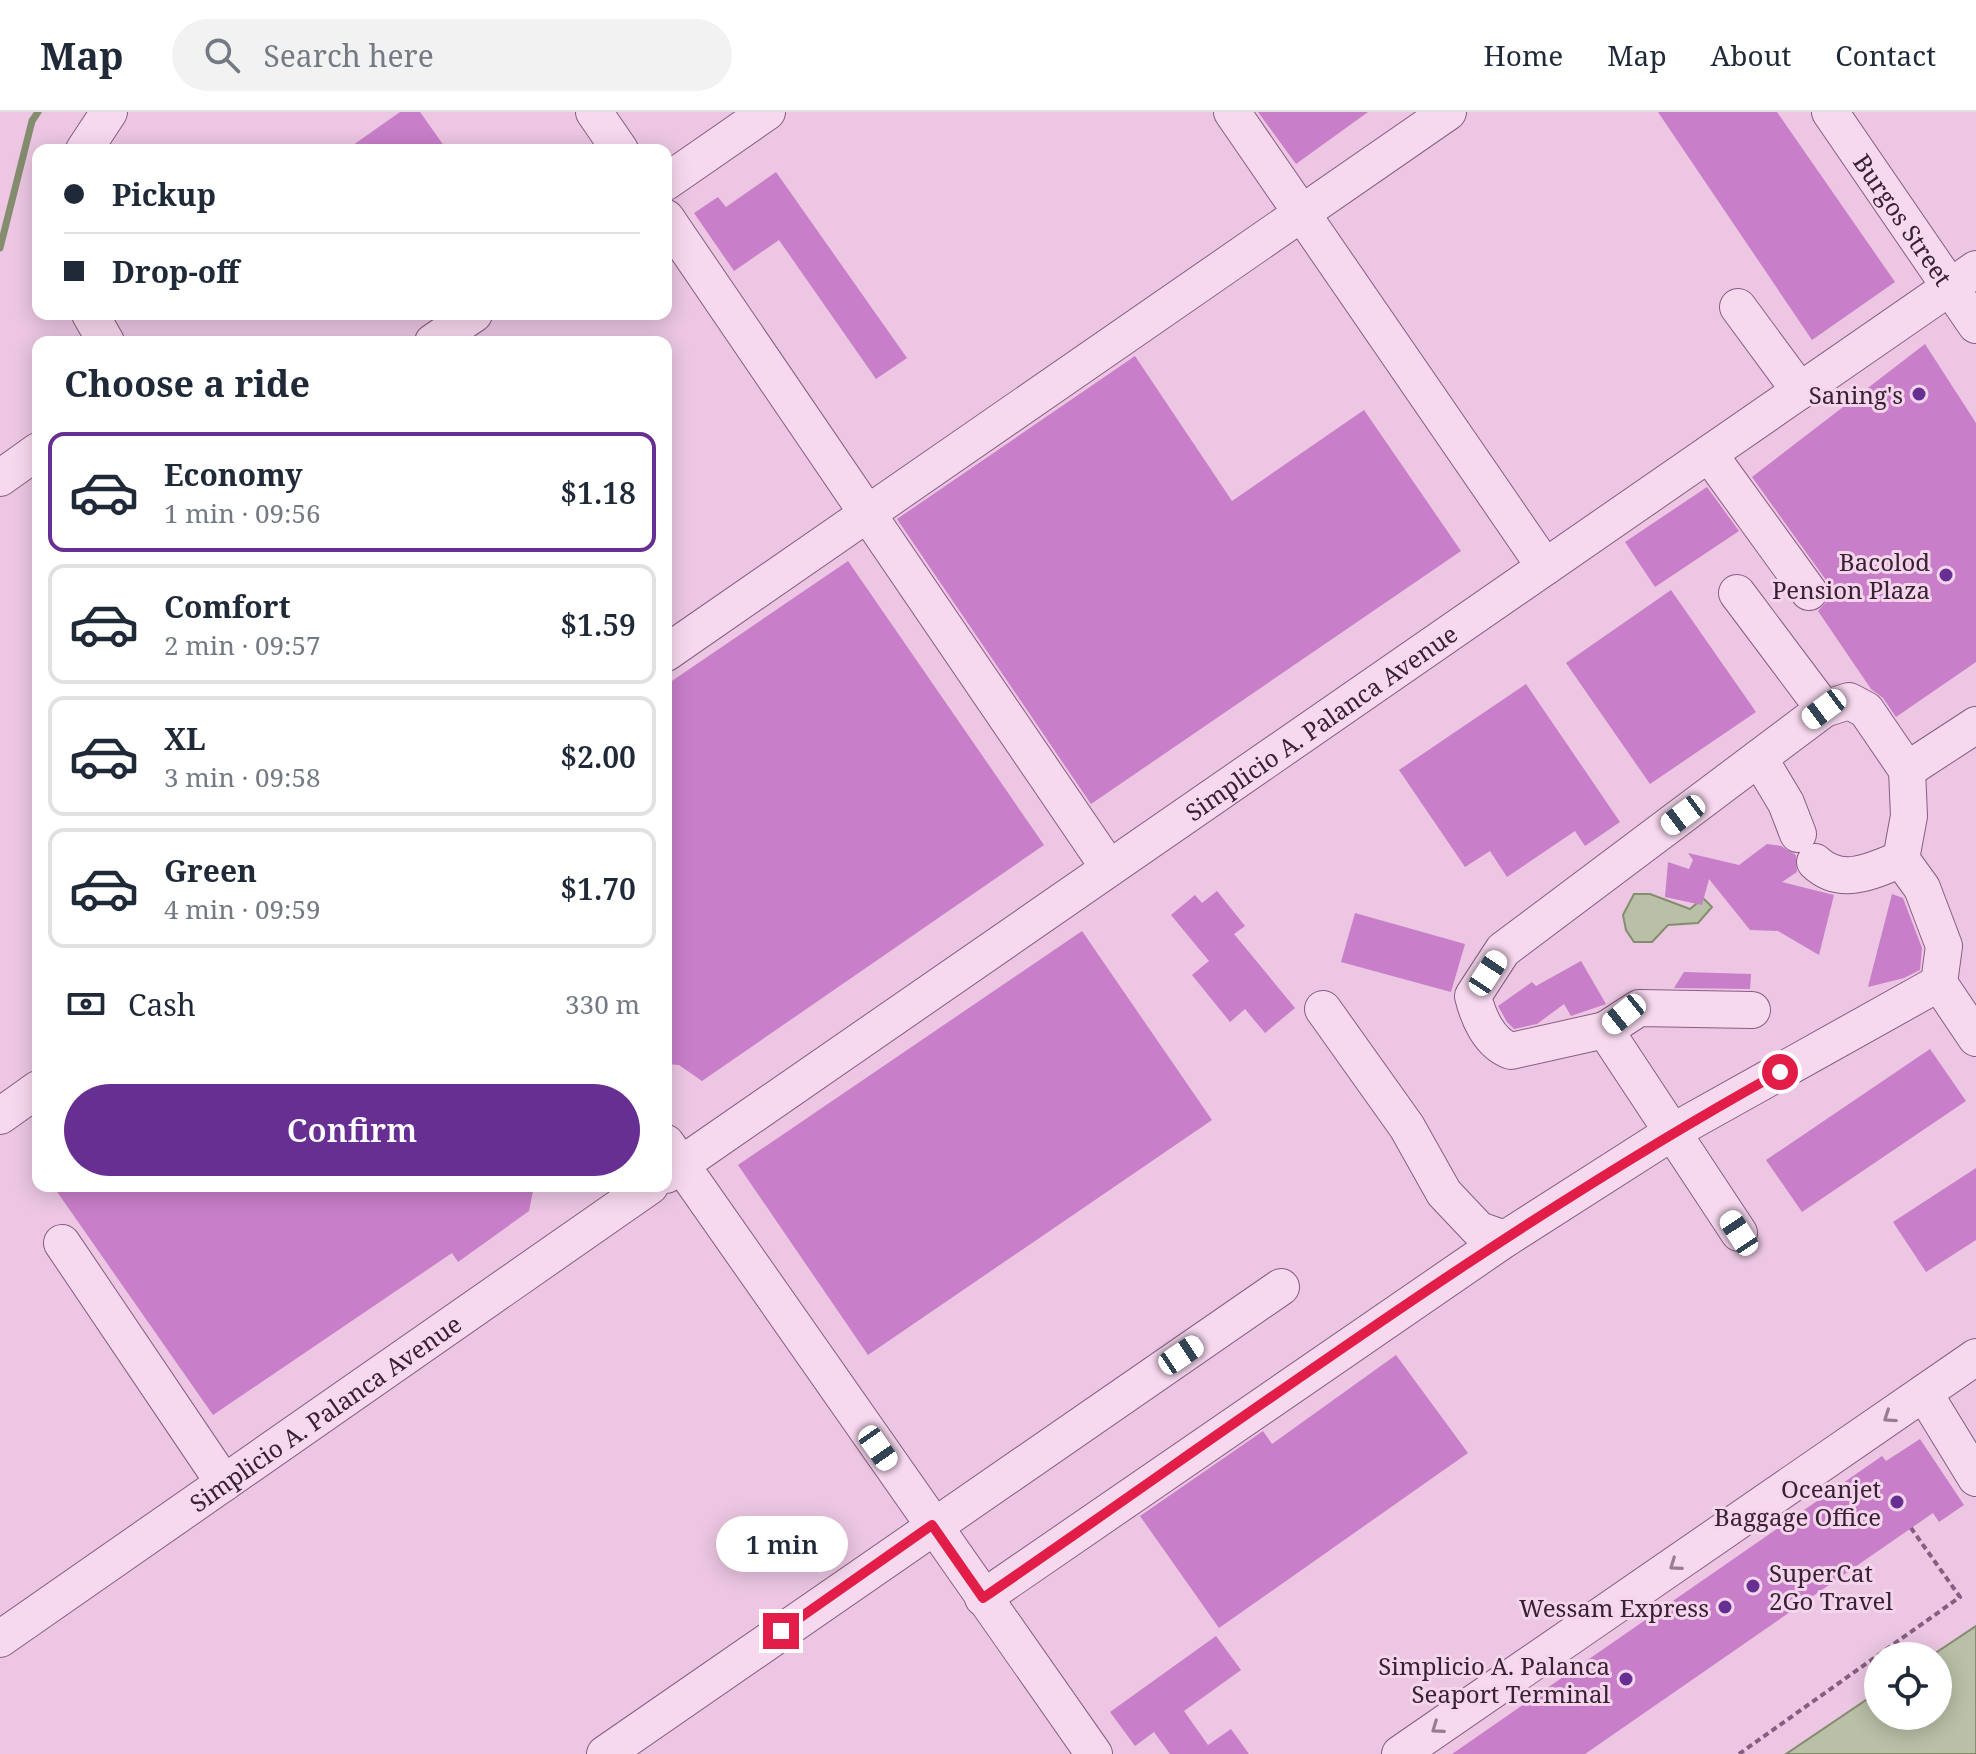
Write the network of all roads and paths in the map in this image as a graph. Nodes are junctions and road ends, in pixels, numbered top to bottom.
1 (109, 112) edge
2 (594, 112) edge
3 (767, 112) edge
4 (1232, 112) edge
5 (1448, 112) edge
6 (1830, 112) edge
7 (88, 144) edge
8 (616, 144) edge
9 (672, 178) edge
10 (1302, 211) junction
11 (672, 227) edge
12 (1963, 278) edge
13 (1738, 307) dead end
14 (465, 320) edge
15 (1976, 325) edge
16 (442, 336) edge
17 (1800, 391) junction
18 (1709, 454) junction
19 (32, 455) edge
20 (0, 478) edge
21 (868, 513) junction
22 (1545, 567) junction
23 (1809, 592) dead end
24 (1737, 593) dead end
25 (672, 649) edge
26 (1824, 709) junction
27 (1976, 725) edge
28 (1759, 758) junction
29 (1907, 770) junction
30 (1901, 859) junction
31 (1109, 868) junction
32 (1960, 946) edge
33 (1939, 983) junction
34 (1323, 1009) dead end
35 (1752, 1010) dead end
36 (1605, 1030) junction
37 (1976, 1038) edge
38 (32, 1093) edge
39 (0, 1116) edge
40 (1674, 1131) junction
41 (672, 1160) edge
42 (672, 1162) edge
43 (641, 1192) edge
44 (1739, 1233) dead end
45 (1505, 1239) junction
46 (62, 1243) dead end
47 (1281, 1287) dead end
48 (1976, 1357) edge
49 (1924, 1393) junction
50 (1976, 1478) edge
51 (224, 1483) junction
52 (932, 1525) junction
53 (1911, 1528) dead end
54 (983, 1598) junction
55 (0, 1639) edge
56 (1747, 1748) junction
57 (605, 1754) edge
58 (1094, 1754) edge
59 (1400, 1754) edge
60 (1739, 1754) edge
61 (1752, 1754) edge

1 - 7 street
2 - 8 street
3 - 9 street
4 - 10 street
5 - 10 street
6 - 12 street, Burgos Street
10 - 21 street
10 - 22 street
11 - 21 street
12 - 15 street, Burgos Street
12 - 17 street, Simplicio A. Palanca Avenue
13 - 17 street
14 - 16 street
17 - 18 street, Simplicio A. Palanca Avenue
18 - 22 street, Simplicio A. Palanca Avenue
18 - 23 street
19 - 20 street
21 - 25 street
21 - 31 street
22 - 31 street, Simplicio A. Palanca Avenue
24 - 26 street
26 - 28 street
26 - 29 street
27 - 29 street
28 - 30 street
28 - 36 street
29 - 30 street
30 - 32 street
31 - 41 street, Simplicio A. Palanca Avenue
32 - 33 street
33 - 37 street
33 - 40 street
34 - 45 street
35 - 36 street
36 - 40 street
38 - 39 street
40 - 44 street
40 - 45 street
42 - 52 street
43 - 51 street, Simplicio A. Palanca Avenue
45 - 54 street
46 - 51 street
47 - 52 street
48 - 49 street
49 - 50 street
49 -> 59 street
51 - 55 street, Simplicio A. Palanca Avenue
52 - 54 street
52 - 57 street
53 - 56 path
54 - 58 street
56 - 60 path
56 - 61 path

